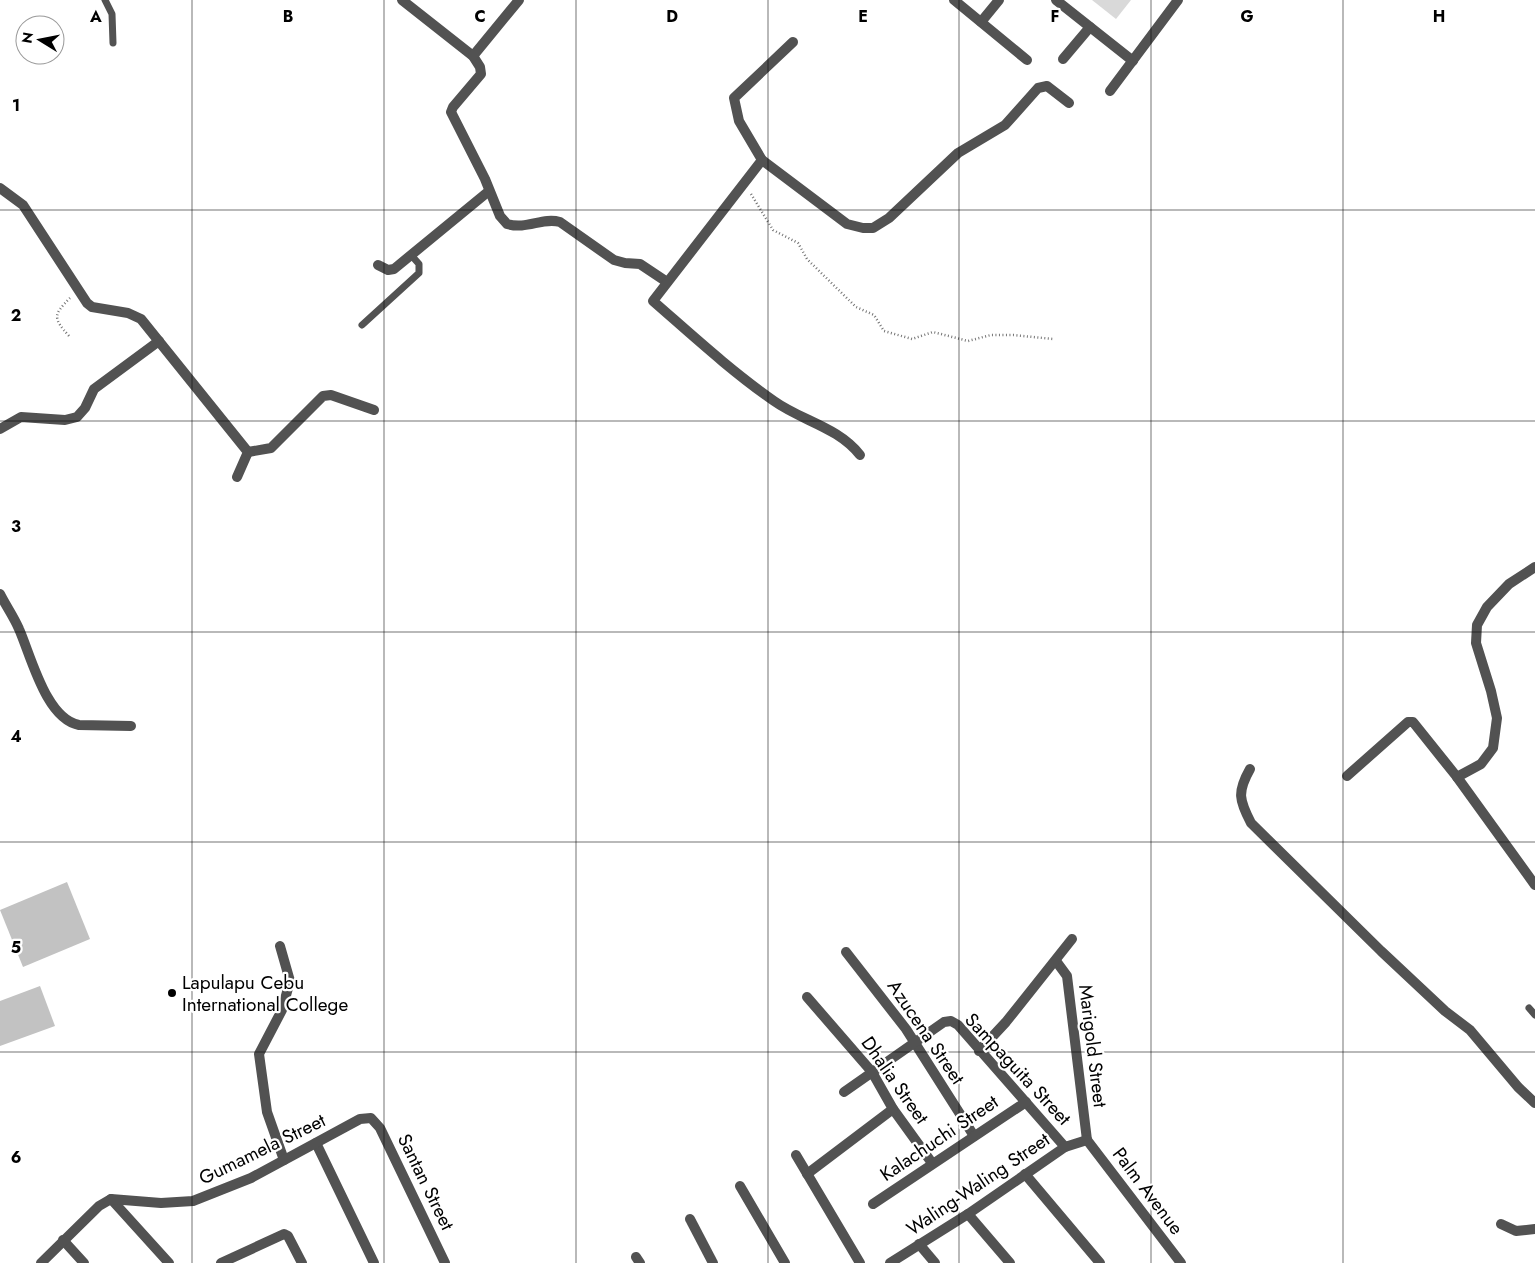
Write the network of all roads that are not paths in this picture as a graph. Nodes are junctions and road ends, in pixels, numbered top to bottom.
1 (105, 0) edge
2 (402, 0) edge
3 (519, 0) edge
4 (954, 0) edge
5 (999, 0) edge
6 (1056, 0) edge
7 (1178, 0) edge
8 (981, 22) junction
9 (1090, 27) junction
10 (793, 42) dead end
11 (113, 44) dead end
12 (473, 56) junction
13 (1063, 59) dead end
14 (1027, 60) dead end
15 (1133, 61) junction
16 (1110, 91) dead end
17 (1069, 103) dead end
18 (762, 160) junction
19 (0, 188) edge
20 (489, 191) junction
21 (411, 255) junction
22 (378, 266) dead end
23 (667, 282) junction
24 (362, 325) dead end
25 (159, 341) junction
26 (374, 410) dead end
27 (0, 429) edge
28 (248, 452) junction
29 (860, 455) dead end
30 (237, 477) dead end
31 (1535, 567) edge
32 (0, 594) edge
33 (131, 726) dead end
34 (1250, 769) dead end
35 (1347, 776) dead end
36 (1457, 777) junction
37 (1535, 885) edge
38 (1072, 939) dead end
39 (280, 946) dead end
40 (846, 952) dead end
41 (1056, 961) junction
42 (807, 997) dead end
43 (1529, 1008) dead end
44 (1535, 1015) edge
45 (915, 1042) junction
46 (979, 1051) junction
47 (872, 1072) junction
48 (844, 1092) dead end
49 (1026, 1102) junction
50 (1535, 1103) edge
51 (893, 1109) junction
52 (371, 1118) joint
53 (974, 1136) junction
54 (1087, 1140) junction
55 (316, 1143) junction
56 (1065, 1147) junction
57 (796, 1156) dead end
58 (284, 1160) junction
59 (932, 1163) junction
60 (807, 1174) junction
61 (1025, 1174) junction
62 (740, 1186) dead end
63 (111, 1198) junction
64 (873, 1204) dead end
65 (968, 1214) junction
66 (690, 1219) dead end
67 (1501, 1224) dead end
68 (1535, 1229) edge
69 (63, 1240) junction
70 (919, 1244) junction
71 (42, 1263) edge
72 (84, 1263) edge
73 (169, 1263) edge
74 (221, 1263) edge
75 (302, 1263) edge
76 (374, 1263) edge
77 (445, 1263) edge
78 (713, 1263) edge
79 (785, 1263) edge
80 (860, 1263) edge
81 (890, 1263) edge
82 (935, 1263) edge
83 (1010, 1263) edge
84 (1100, 1263) edge
85 (1181, 1263) edge

1 - 11 lane
2 - 12 street
3 - 12 street
4 - 8 street
5 - 8 street
6 - 9 street
7 - 15 street
8 - 14 street
9 - 13 street
9 - 15 street
10 - 18 street
12 - 20 street
15 - 16 street
17 - 18 street
18 - 23 street
19 - 25 street
20 - 21 street
20 - 23 street
21 - 22 street
21 - 24 lane
23 - 29 street
25 - 27 street
25 - 28 street
26 - 28 street
28 - 30 street
31 - 36 street
32 - 33 street
34 - 50 street
35 - 36 street
36 - 37 street
38 - 41 street
39 - 58 street
40 - 45 street, Azucena Street
41 - 46 street
41 - 54 street, Marigold Street
42 - 47 street, Dhalia Street
43 - 44 lane
45 - 46 street, Sampaguita Street
45 - 47 street, Sampaguita Street
45 - 53 street, Azucena Street
46 - 49 street, Sampaguita Street
47 - 48 street, Sampaguita Street
47 - 51 street, Dhalia Street
49 - 53 street, Kalachuchi Street
49 - 56 street, Sampaguita Street
51 - 59 street, Dhalia Street
51 - 60 street
52 - 55 street, Gumamela Street
52 - 77 street, Santan Street
53 - 59 street, Kalachuchi Street
54 - 56 street, Waling-Waling Street
54 - 85 street, Palm Avenue
55 - 58 street, Gumamela Street
55 - 76 street
56 - 61 street, Waling-Waling Street
57 - 60 street
58 - 63 street, Gumamela Street
59 - 64 street, Kalachuchi Street
60 - 80 street
61 - 65 street, Waling-Waling Street
61 - 84 street
62 - 79 street
63 - 69 street
63 - 73 street
65 - 70 street, Waling-Waling Street
65 - 83 street
66 - 78 street
67 - 68 street
69 - 71 street
69 - 72 street
70 - 81 street, Waling-Waling Street
70 - 82 street
74 - 75 street

